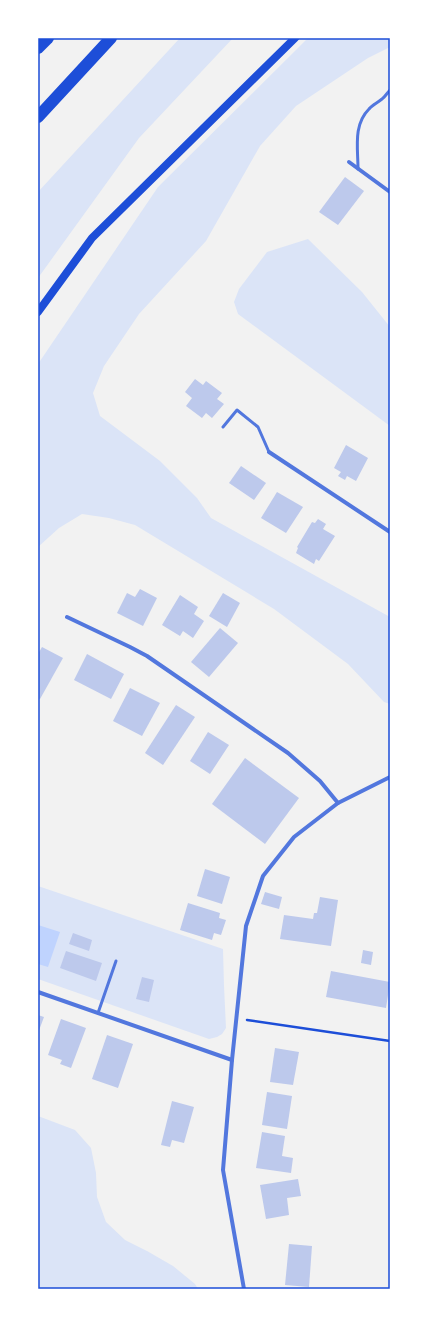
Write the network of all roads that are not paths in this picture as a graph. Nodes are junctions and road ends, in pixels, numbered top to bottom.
1 (48, 38) edge
2 (111, 38) edge
3 (295, 38) edge
4 (38, 48) edge
5 (390, 90) edge
6 (38, 117) edge
7 (349, 162) dead end
8 (358, 169) junction
9 (390, 192) edge
10 (38, 312) edge
11 (223, 427) dead end
12 (269, 452) joint
13 (390, 532) edge
14 (67, 617) dead end
15 (390, 777) edge
16 (338, 803) junction
17 (116, 961) dead end
18 (38, 992) edge
19 (98, 1013) junction
20 (232, 1060) junction
21 (244, 1289) edge

1 - 4 highway
2 - 6 highway
3 - 10 main road
5 - 8 lane
7 - 8 street
8 - 9 street
11 - 12 lane
12 - 13 street
14 - 16 street
15 - 16 street
16 - 20 street
17 - 19 lane
18 - 19 street
19 - 20 street
20 - 21 street

